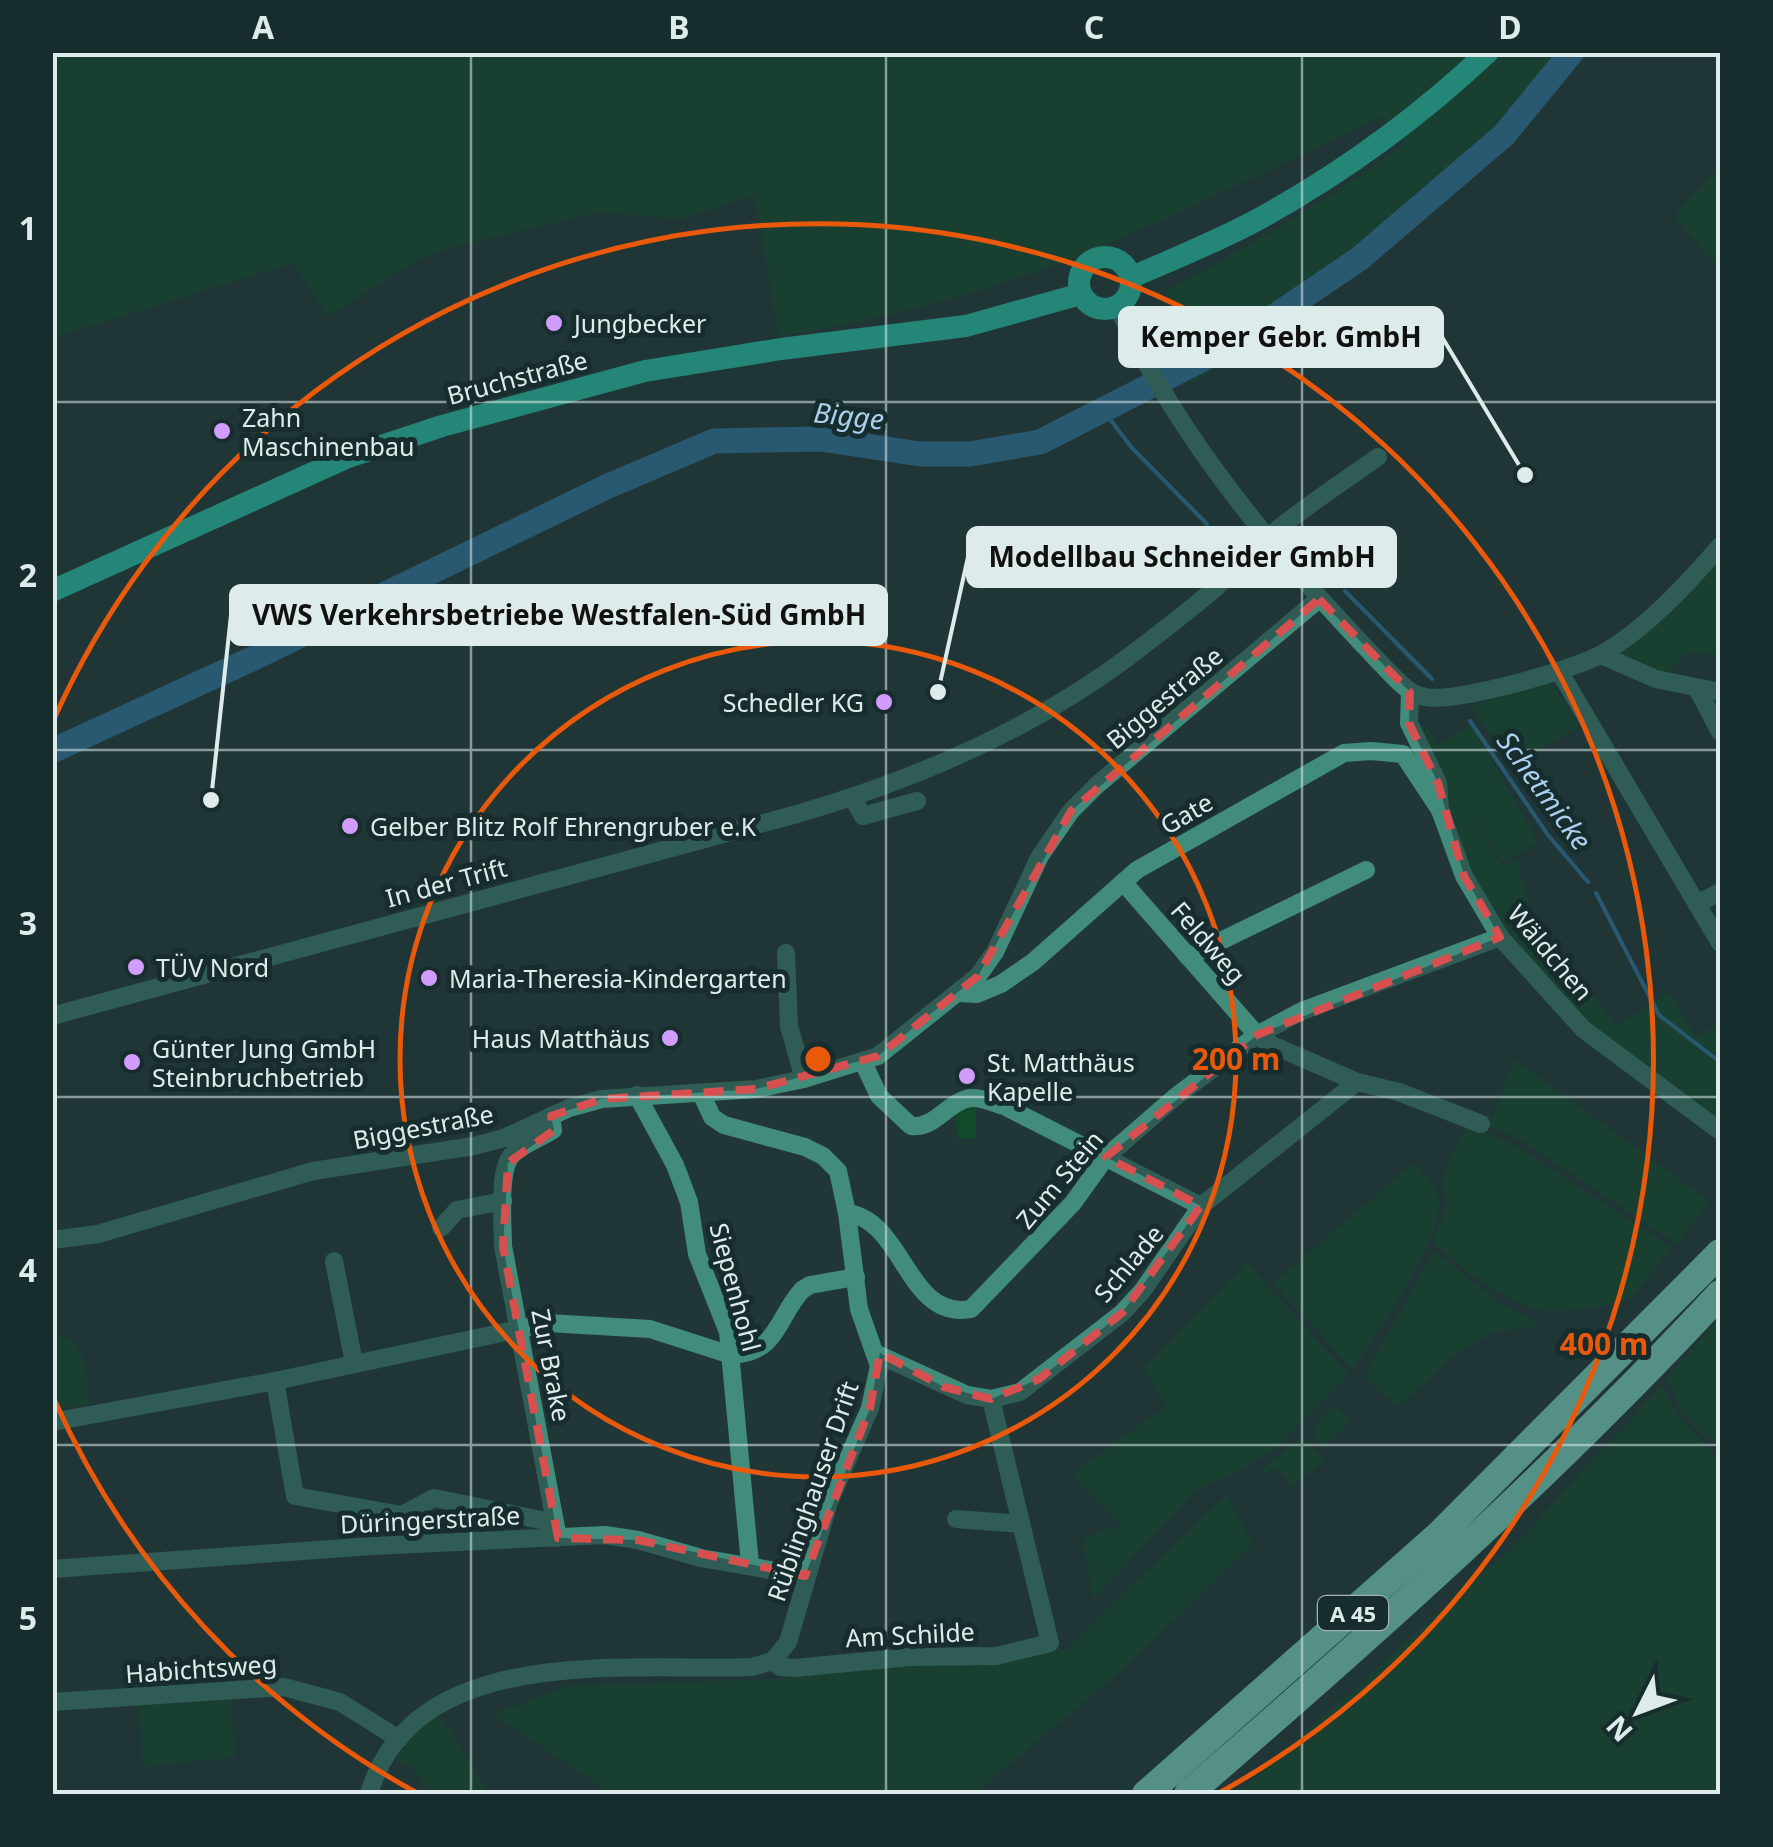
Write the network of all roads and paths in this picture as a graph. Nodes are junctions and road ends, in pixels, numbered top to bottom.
1 (1488, 52) edge
2 (1130, 278) junction
3 (1081, 294) junction
4 (1116, 306) junction
5 (1378, 457) dead end
6 (1266, 539) junction
7 (1720, 546) edge
8 (52, 592) edge
9 (1319, 599) junction
10 (1601, 655) junction
11 (1558, 671) junction
12 (1697, 688) junction
13 (1410, 692) junction
14 (1720, 692) edge
15 (1720, 732) edge
16 (852, 798) junction
17 (917, 801) dead end
18 (1440, 810) junction
19 (1366, 870) dead end
20 (1123, 882) junction
21 (1720, 892) edge
22 (1697, 904) junction
23 (1500, 937) junction
24 (1720, 943) edge
25 (786, 954) dead end
26 (1188, 957) junction
27 (959, 993) junction
28 (52, 1016) edge
29 (1258, 1035) junction
30 (863, 1062) junction
31 (804, 1079) junction
32 (1357, 1082) junction
33 (637, 1094) junction
34 (702, 1095) junction
35 (551, 1116) junction
36 (1481, 1124) dead end
37 (1720, 1131) edge
38 (1106, 1156) junction
39 (503, 1201) junction
40 (1201, 1206) junction
41 (848, 1214) junction
42 (440, 1228) dead end
43 (52, 1240) edge
44 (1720, 1253) edge
45 (334, 1261) dead end
46 (856, 1277) junction
47 (1720, 1294) edge
48 (520, 1327) junction
49 (876, 1354) junction
50 (731, 1355) junction
51 (354, 1363) junction
52 (275, 1381) junction
53 (990, 1399) junction
54 (52, 1422) edge
55 (1561, 1435) junction
56 (956, 1519) dead end
57 (1020, 1524) junction
58 (556, 1530) junction
59 (750, 1564) junction
60 (52, 1568) edge
61 (806, 1576) junction
62 (772, 1661) junction
63 (52, 1702) edge
64 (399, 1739) junction
65 (369, 1794) edge
66 (1146, 1794) edge
67 (1188, 1794) edge

1 - 2 main road
2 - 3 main road
2 - 4 main road
3 - 4 main road
3 - 8 main road, Bruchstraße
4 - 6 street
5 - 6 street, In der Trift
6 - 9 street
6 - 16 street, In der Trift
7 - 10 street
9 - 13 street
9 - 27 street, Biggestraße
10 - 11 street
10 - 12 street
11 - 13 street
11 - 22 street
12 - 14 street
12 - 15 street
13 - 18 street, Wäldchen
16 - 17 street
16 - 28 street, In der Trift
18 - 20 street, Gate
18 - 23 street, Wäldchen
19 - 26 street
20 - 26 street, Feldweg
20 - 27 street, Gate
21 - 22 street
22 - 24 street
23 - 29 street, Zum Stein
23 - 37 street, Wäldchen
25 - 31 street
26 - 29 street, Feldweg
27 - 30 street, Biggestraße
29 - 32 street
29 - 38 street, Zum Stein
30 - 31 street, Biggestraße
30 - 38 street
31 - 34 street, Biggestraße
32 - 36 street
32 - 40 street, Schlade
33 - 34 street, Biggestraße
33 - 35 street, Biggestraße
33 - 50 street, Siepenhohl
34 - 41 street, Rüblinghauser Drift
35 - 39 street, Zur Brake
35 - 43 street, Biggestraße
38 - 40 street
38 - 41 street, Zum Stein
39 - 42 street
39 - 48 street, Zur Brake
40 - 53 street, Schlade
41 - 46 street, Rüblinghauser Drift
44 - 55 highway, A 45
45 - 51 street
46 - 49 street, Rüblinghauser Drift
46 - 50 street
47 - 55 highway, A 45
48 - 50 street
48 - 51 street
48 - 58 street, Zur Brake
49 - 53 street, Rüblinghauser Drift
49 - 61 street, Rüblinghauser Drift
50 - 59 street, Siepenhohl
51 - 52 street
52 - 54 street
52 - 58 street, Düringerstraße
53 - 57 street
55 - 66 highway, A 45
55 - 67 highway, A 45
56 - 57 street
57 - 62 street, Am Schilde
58 - 59 street, Düringerstraße
58 - 60 street, Düringerstraße
59 - 61 street, Düringerstraße
61 - 62 street, Rüblinghauser Drift
62 - 64 street
63 - 64 street, Habichtsweg
64 - 65 street

